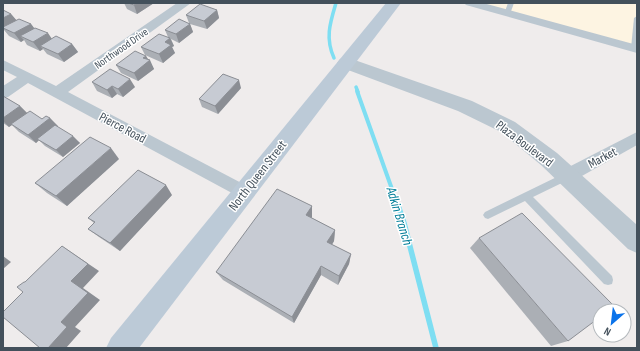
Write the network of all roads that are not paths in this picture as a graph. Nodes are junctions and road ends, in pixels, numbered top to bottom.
1 (185, 3) edge
2 (394, 3) edge
3 (470, 3) edge
4 (509, 8) edge
5 (637, 18) edge
6 (636, 48) edge
7 (346, 63) junction
8 (3, 64) edge
9 (28, 77) junction
10 (58, 92) junction
11 (3, 93) edge
12 (637, 138) edge
13 (567, 176) junction
14 (243, 192) junction
15 (526, 196) junction
16 (488, 215) dead end
17 (637, 241) edge
18 (608, 280) dead end
19 (121, 348) edge

1 - 10 street, Northwood Drive
2 - 7 main road, North Queen Street
3 - 4 street
4 - 6 street
5 - 6 lane
7 - 13 street, Plaza Boulevard
7 - 14 main road, North Queen Street
8 - 9 street, Pierce Road
9 - 10 street, Pierce Road
9 - 11 street
10 - 14 street, Pierce Road
12 - 13 street, Market
13 - 15 lane
13 - 17 street, Plaza Boulevard
14 - 19 main road, North Queen Street
15 - 16 lane
15 - 18 lane

